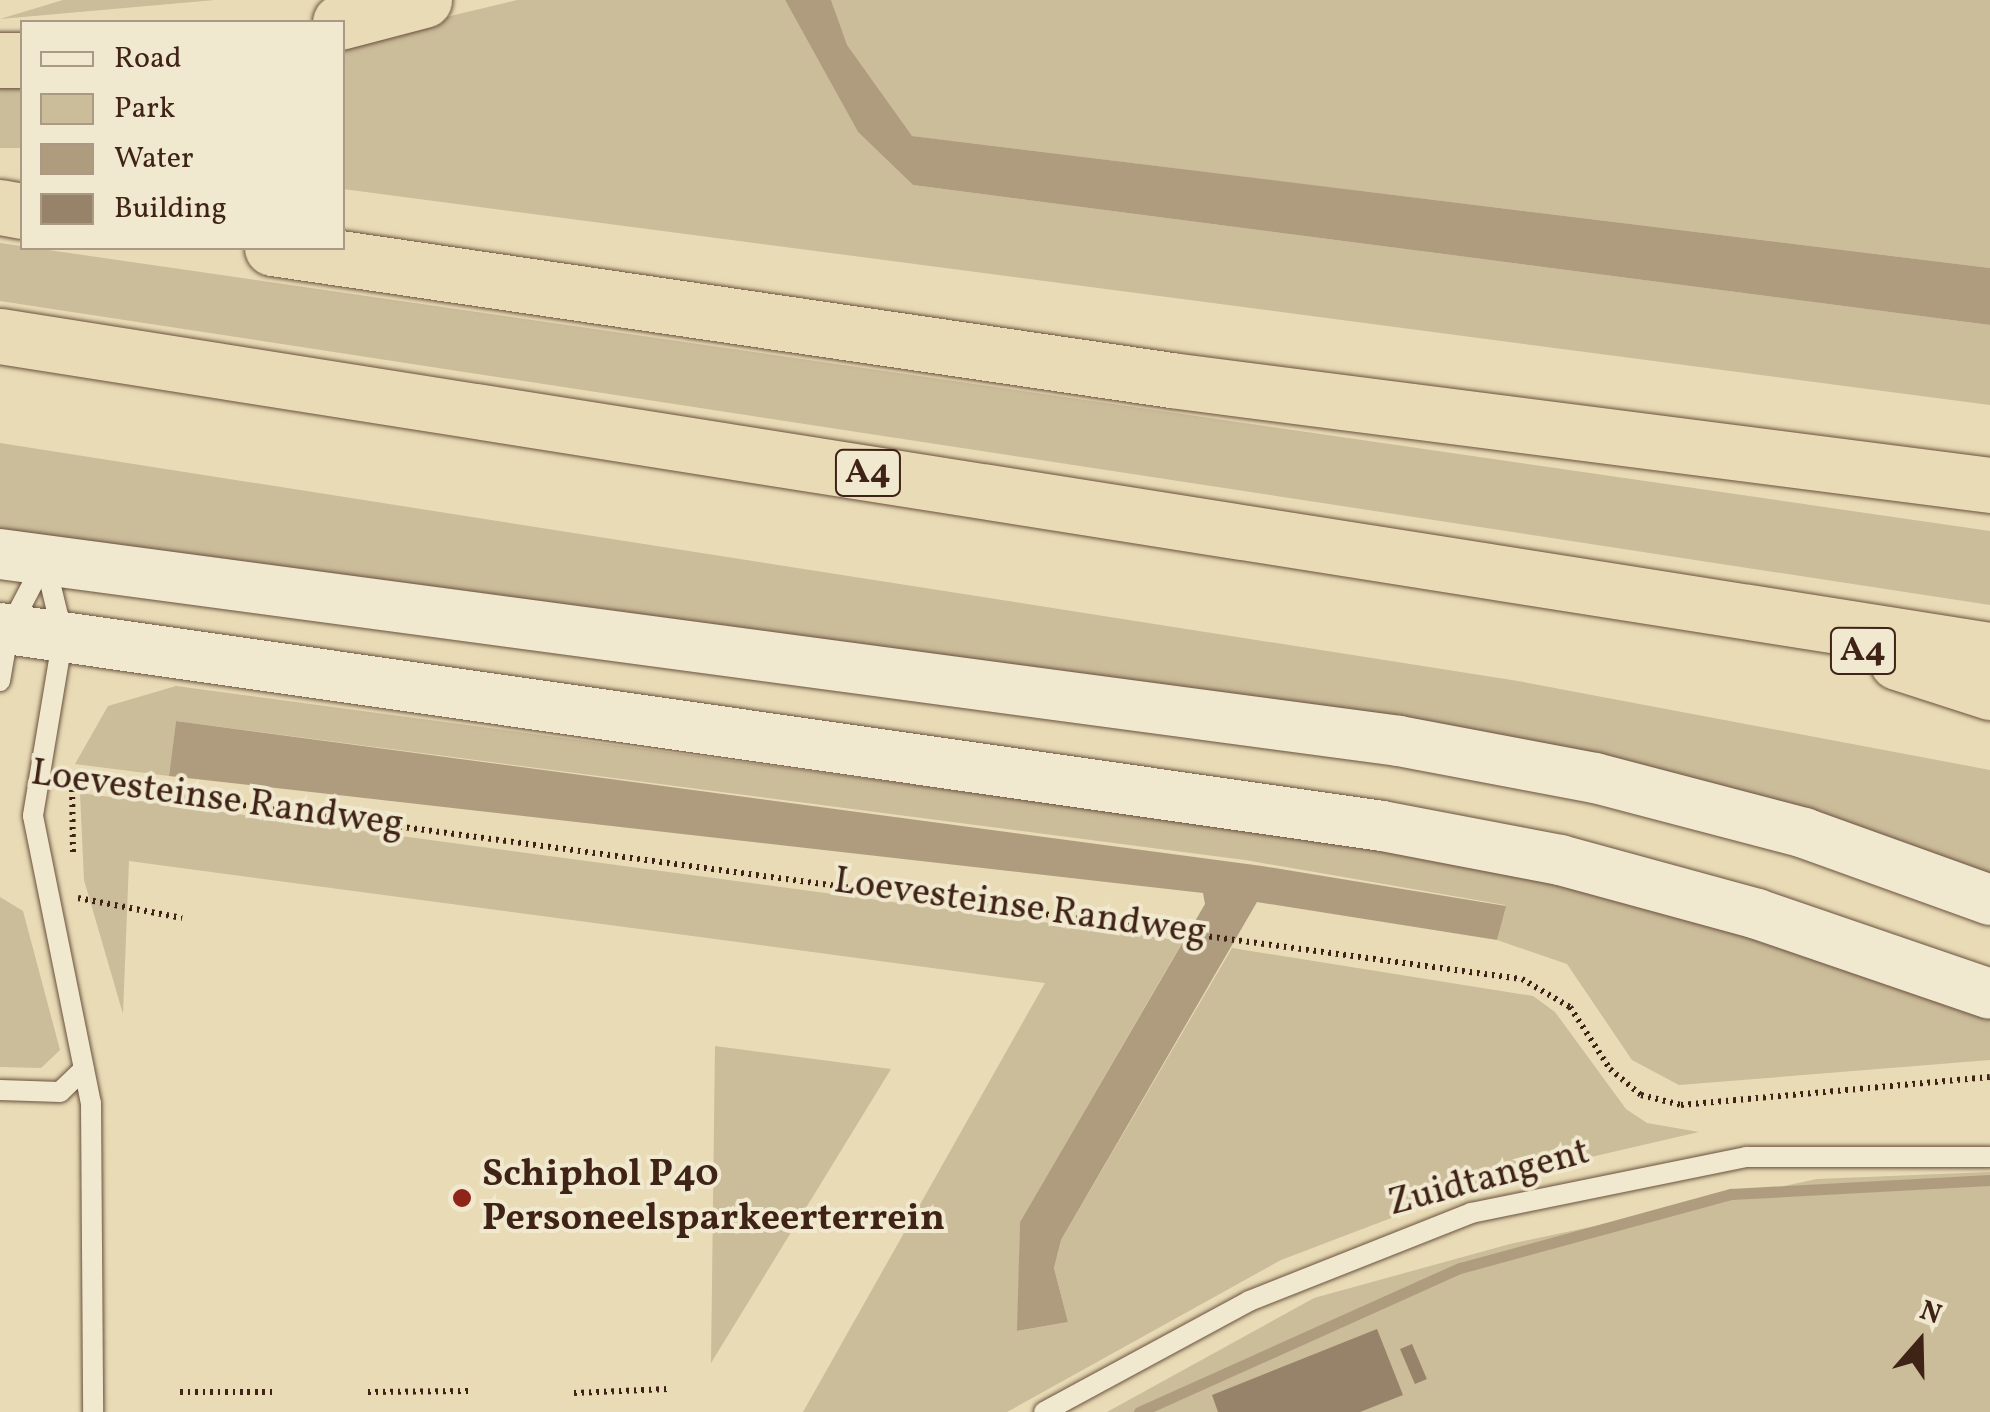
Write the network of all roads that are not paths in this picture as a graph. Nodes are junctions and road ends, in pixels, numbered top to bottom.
1 (424, 0) edge
2 (345, 21) edge
3 (286, 250) edge
4 (0, 336) edge
5 (1990, 485) edge
6 (22, 557) edge
7 (1737, 610) junction
8 (4, 628) edge
9 (63, 636) junction
10 (1990, 650) edge
11 (0, 680) edge
12 (1990, 692) edge
13 (1990, 900) edge
14 (1990, 994) edge
15 (84, 1069) junction
16 (0, 1090) edge
17 (1990, 1157) edge
18 (93, 1412) edge
19 (1044, 1412) edge

1 - 2 highway
3 - 5 highway
4 - 7 highway, A4
6 - 8 lane
6 - 9 lane
6 - 13 street
7 - 10 highway, A4
7 - 12 highway, A4
8 - 9 street
8 - 11 lane
9 - 14 street
9 - 15 lane
15 - 16 lane
15 - 18 lane
17 - 19 lane, Zuidtangent

